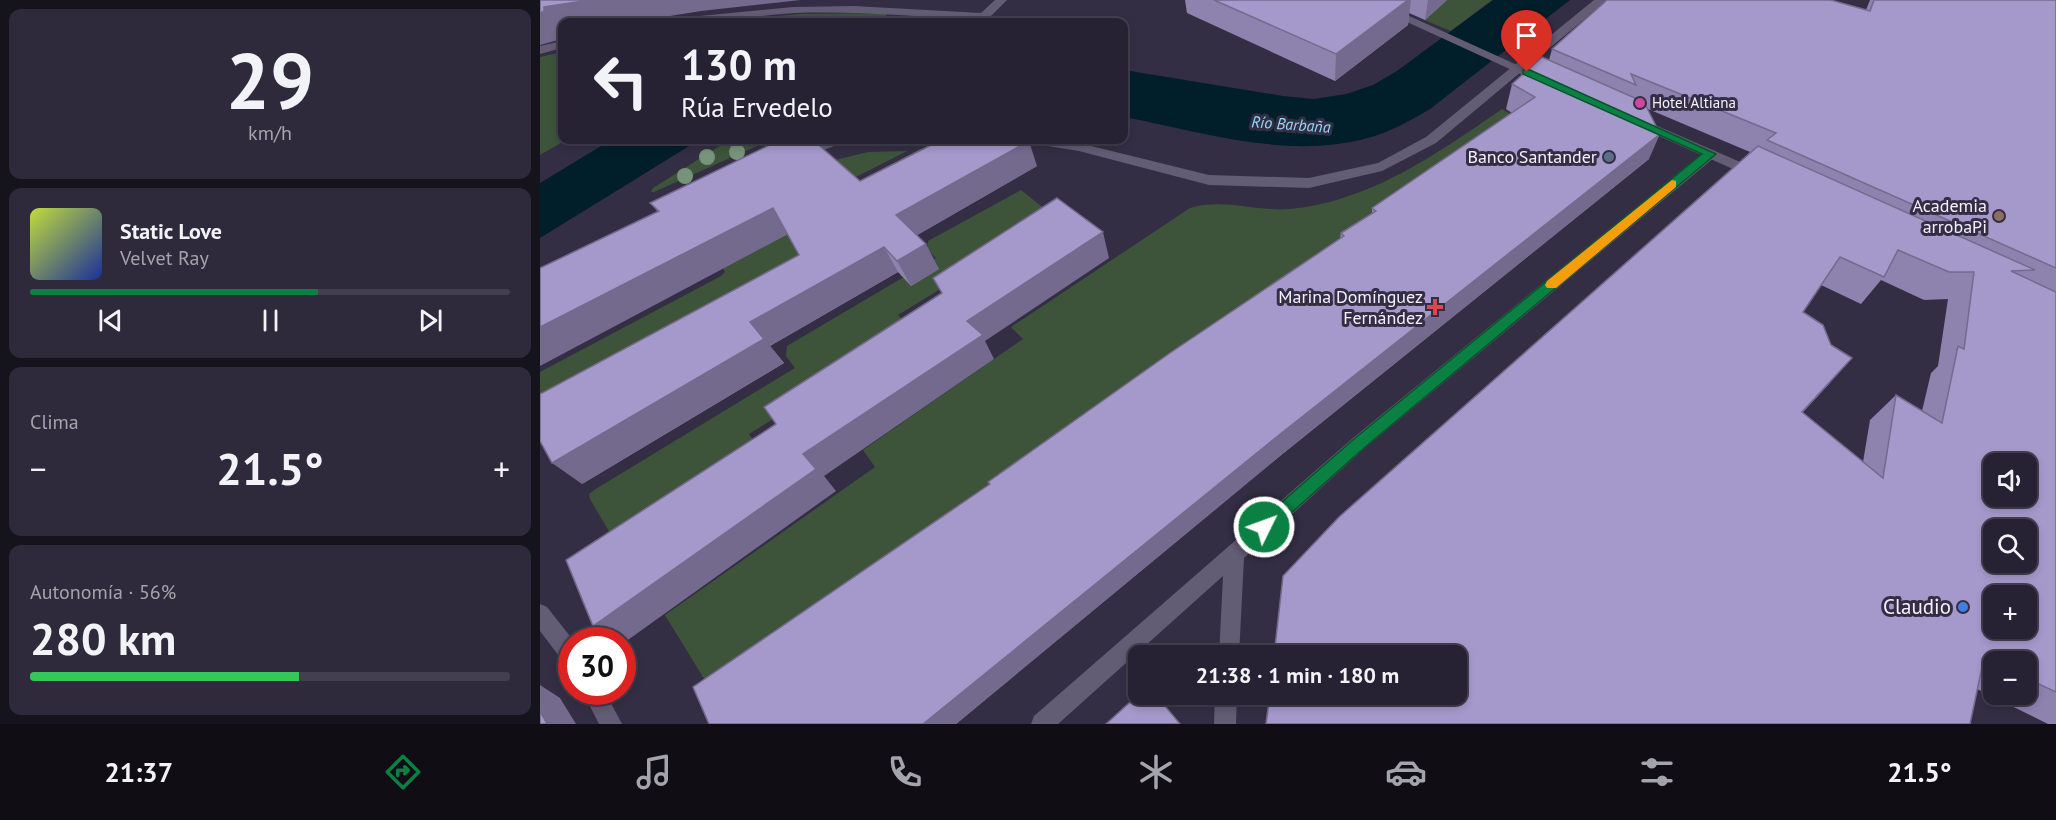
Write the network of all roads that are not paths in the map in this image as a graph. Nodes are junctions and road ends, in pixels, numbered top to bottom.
1 (1001, 0) edge
2 (1365, 0) edge
3 (1601, 0) edge
4 (704, 18) edge
5 (558, 46) edge
6 (540, 50) edge
7 (1559, 87) edge
8 (1624, 115) edge
9 (827, 144) edge
10 (1060, 144) edge
11 (1710, 154) junction
12 (789, 159) edge
13 (1766, 178) edge
14 (1234, 554) junction
15 (540, 614) edge
16 (558, 638) edge
17 (1229, 645) edge
18 (601, 705) edge
19 (1226, 705) edge
20 (611, 724) edge
21 (1042, 724) edge
22 (1225, 724) edge

1 - 4 street
2 - 7 street
3 - 10 street
5 - 6 street
8 - 11 street
9 - 12 street
11 - 13 street
11 - 14 street
14 - 17 street
14 - 21 street
15 - 16 street
18 - 20 street
19 - 22 street

